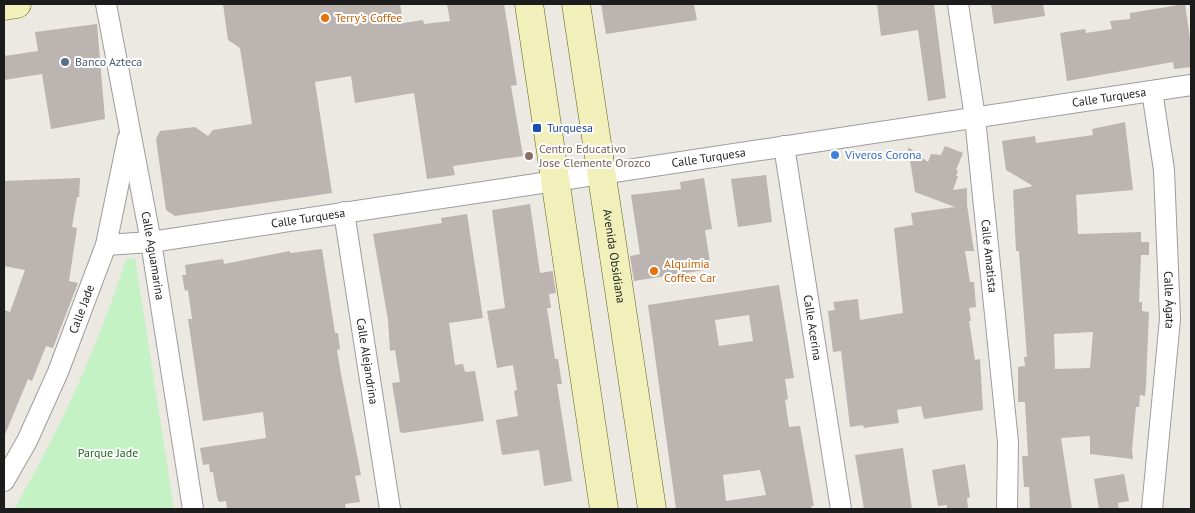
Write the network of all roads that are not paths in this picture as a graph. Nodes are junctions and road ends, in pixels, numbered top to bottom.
1 (17, 4) edge
2 (106, 4) edge
3 (529, 4) edge
4 (576, 4) edge
5 (958, 4) edge
6 (4, 6) edge
7 (1191, 85) edge
8 (1152, 91) junction
9 (975, 118) junction
10 (130, 128) junction
11 (784, 146) junction
12 (601, 174) junction
13 (555, 181) junction
14 (344, 212) junction
15 (151, 242) junction
16 (106, 245) junction
17 (4, 481) edge
18 (193, 509) edge
19 (390, 509) edge
20 (604, 509) edge
21 (652, 509) edge
22 (841, 509) edge
23 (1007, 509) edge
24 (1152, 509) edge

1 - 6 street
2 - 10 street, Calle Aguamarina
3 - 13 street
4 - 12 street, Avenida Obsidiana
5 - 9 street, Calle Amatista
7 - 8 street, Calle Turquesa
8 - 9 street, Calle Turquesa
8 - 24 street, Calle Ágata
9 - 11 street, Calle Turquesa
9 - 23 street, Calle Amatista
10 - 15 street, Calle Aguamarina
10 - 16 street, Calle Jade
11 - 12 street, Calle Turquesa
11 - 22 street, Calle Acerina
12 - 13 street, Calle Turquesa
12 - 21 street, Avenida Obsidiana
13 - 14 street, Calle Turquesa
13 - 20 street
14 - 15 street, Calle Turquesa
14 - 19 street, Calle Alejandrina
15 - 16 street, Calle Turquesa
15 - 18 street, Calle Aguamarina
16 - 17 street, Calle Jade

